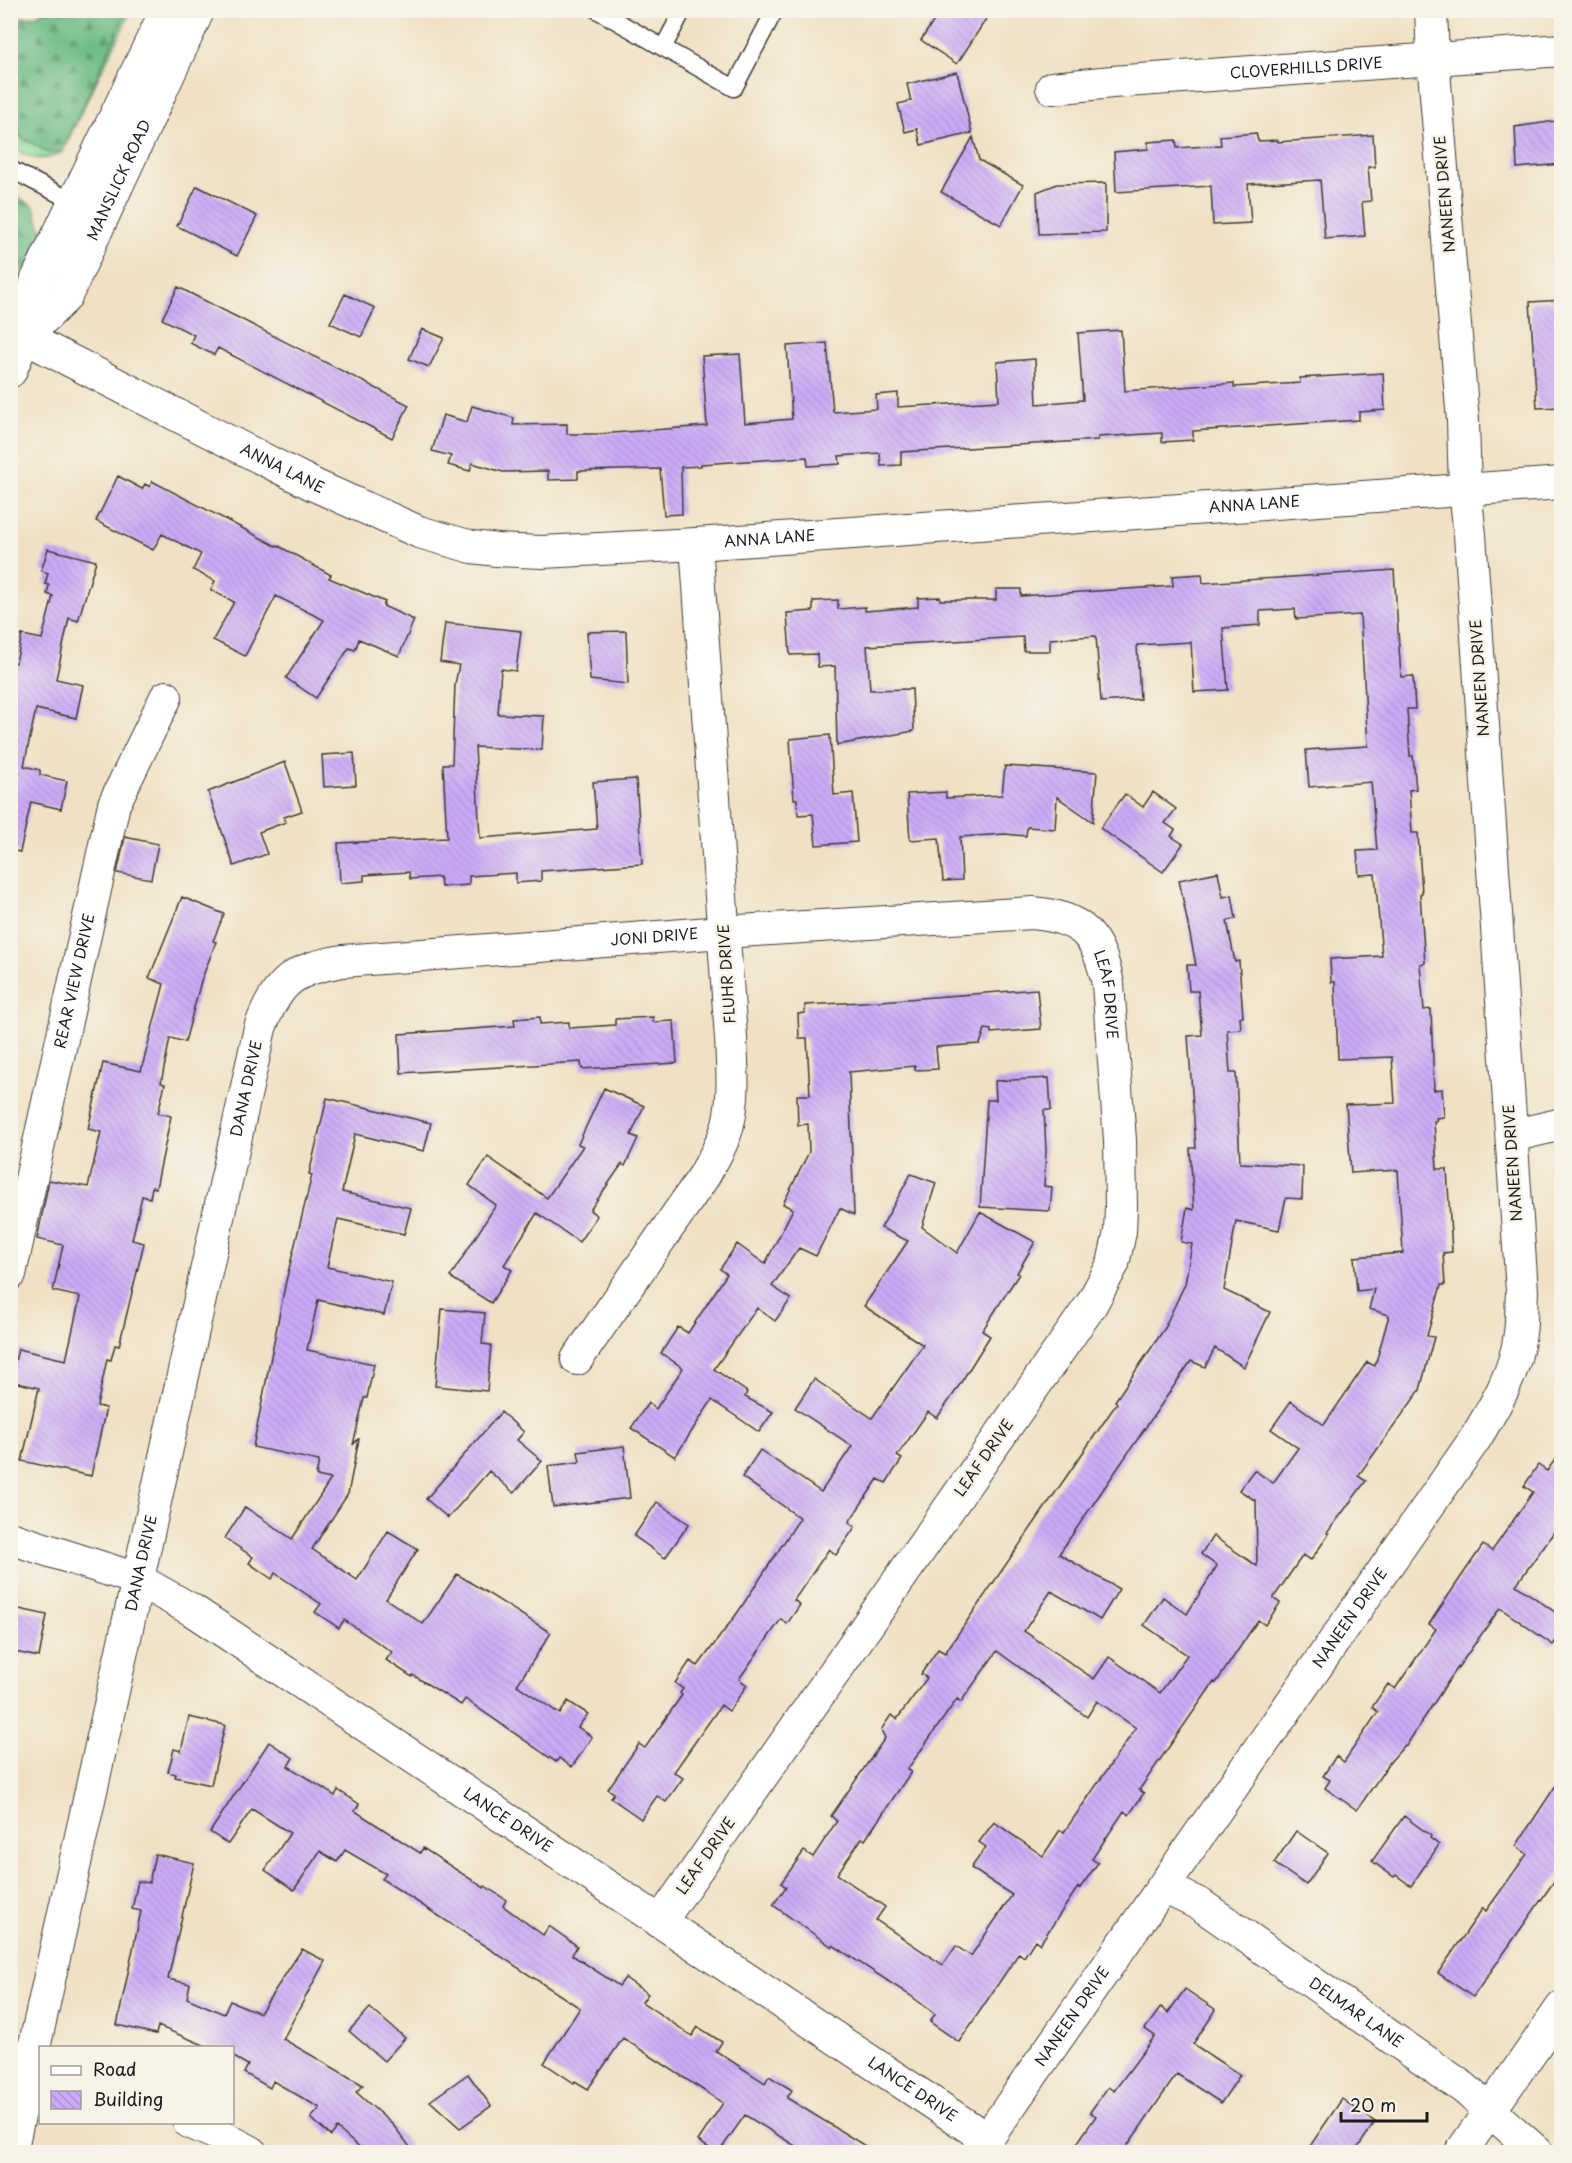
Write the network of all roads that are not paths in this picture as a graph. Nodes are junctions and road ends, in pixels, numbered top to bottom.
1 (167, 10) edge
2 (198, 10) edge
3 (597, 10) edge
4 (683, 10) edge
5 (775, 10) edge
6 (1431, 10) edge
7 (663, 48) junction
8 (1562, 50) edge
9 (1434, 59) junction
10 (1052, 88) dead end
11 (10, 169) edge
12 (74, 202) junction
13 (17, 332) edge
14 (10, 371) edge
15 (1562, 483) edge
16 (1465, 490) junction
17 (696, 544) junction
18 (166, 697) dead end
19 (723, 932) junction
20 (1090, 936) joint
21 (288, 981) joint
22 (1562, 1124) edge
23 (1512, 1136) junction
24 (10, 1274) edge
25 (577, 1359) dead end
26 (10, 1538) edge
27 (137, 1579) junction
28 (1164, 1887) junction
29 (660, 1922) junction
30 (1562, 2007) edge
31 (41, 2046) edge
32 (39, 2055) edge
33 (33, 2084) edge
34 (1490, 2110) junction
35 (194, 2124) edge
36 (983, 2146) edge
37 (10, 2152) edge
38 (251, 2152) edge
39 (1461, 2152) edge
40 (1537, 2152) edge

1 - 12 main road, MANSLICK ROAD
2 - 13 main road, MANSLICK ROAD
3 - 7 lane
4 - 7 lane
5 - 7 lane
6 - 9 street, NANEEN DRIVE
8 - 9 street, CLOVERHILLS DRIVE
9 - 10 street, CLOVERHILLS DRIVE
9 - 16 street, NANEEN DRIVE
11 - 12 lane
12 - 13 main road, MANSLICK ROAD
13 - 14 main road, MANSLICK ROAD
13 - 17 street, ANNA LANE
15 - 16 street, ANNA LANE
16 - 17 street, ANNA LANE
16 - 23 street, NANEEN DRIVE
17 - 19 street, FLUHR DRIVE
18 - 24 street, REAR VIEW DRIVE
19 - 20 street, JONI DRIVE
19 - 21 street, JONI DRIVE
19 - 25 street, FLUHR DRIVE
20 - 29 street, LEAF DRIVE
21 - 27 street, DANA DRIVE
22 - 23 street
23 - 28 street, NANEEN DRIVE
26 - 27 street, LANCE DRIVE
27 - 29 street, LANCE DRIVE
27 - 31 street, DANA DRIVE
28 - 34 street, DELMAR LANE
28 - 36 street, NANEEN DRIVE
29 - 36 street, LANCE DRIVE
30 - 34 street
32 - 33 street, DANA DRIVE
33 - 37 street, DANA DRIVE
34 - 39 street
34 - 40 street, DELMAR LANE
35 - 38 street

